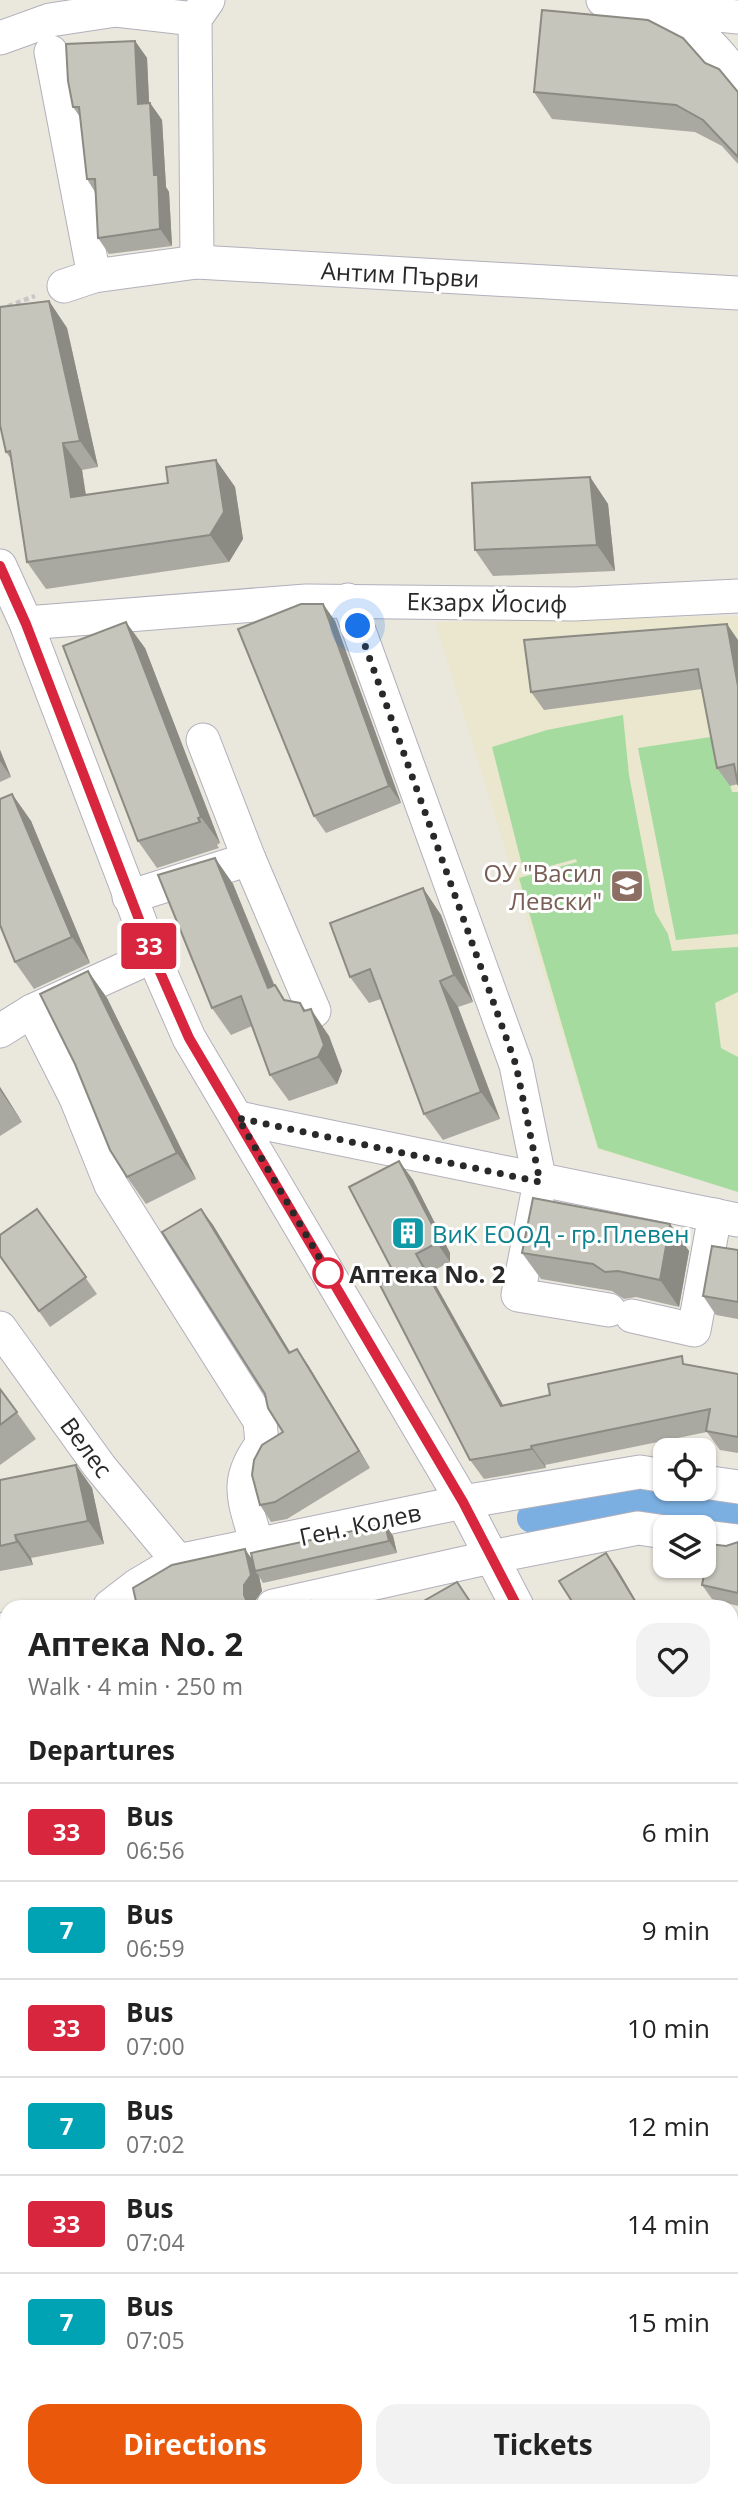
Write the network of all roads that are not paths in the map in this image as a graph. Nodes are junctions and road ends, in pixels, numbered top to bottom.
1 (603, 0) edge
2 (115, 5) edge
3 (202, 9) edge
4 (660, 9) junction
5 (738, 17) edge
6 (0, 38) edge
7 (51, 52) dead end
8 (738, 77) edge
9 (197, 262) junction
10 (738, 293) edge
11 (0, 566) edge
12 (738, 596) edge
13 (348, 600) junction
14 (26, 624) junction
15 (203, 740) dead end
16 (249, 859) junction
17 (130, 897) junction
18 (153, 956) junction
19 (32, 1011) junction
20 (314, 1012) edge
21 (0, 1031) edge
22 (238, 1118) junction
23 (540, 1182) junction
24 (727, 1218) edge
25 (0, 1328) edge
26 (653, 1474) edge
27 (716, 1484) edge
28 (738, 1487) edge
29 (463, 1502) junction
30 (653, 1530) edge
31 (716, 1538) edge
32 (738, 1541) edge
33 (257, 1546) junction
34 (491, 1557) junction
35 (178, 1562) junction
36 (118, 1600) edge
37 (300, 1600) edge
38 (514, 1600) edge

1 - 4 street
2 - 3 street
2 - 6 street
3 - 9 street
4 - 5 street
4 - 8 street
7 - 9 street, Антим Първи
9 - 10 street, Антим Първи
11 - 14 street
12 - 13 street, Екзарх Йосиф
13 - 14 street, Екзарх Йосиф
13 - 23 street
14 - 17 street
15 - 16 street
16 - 17 street
16 - 20 street
17 - 18 street
18 - 19 street
18 - 22 street
19 - 21 street
19 - 33 street
22 - 23 street
22 - 29 street
23 - 24 street
23 - 24 street
25 - 35 street, Велес
26 - 29 street, Ген. Колев
27 - 28 street
29 - 33 street, Ген. Колев
29 - 34 street
30 - 34 street
31 - 32 street
33 - 35 street, Ген. Колев
34 - 37 street
34 - 38 street
35 - 36 street, Ген. Колев

